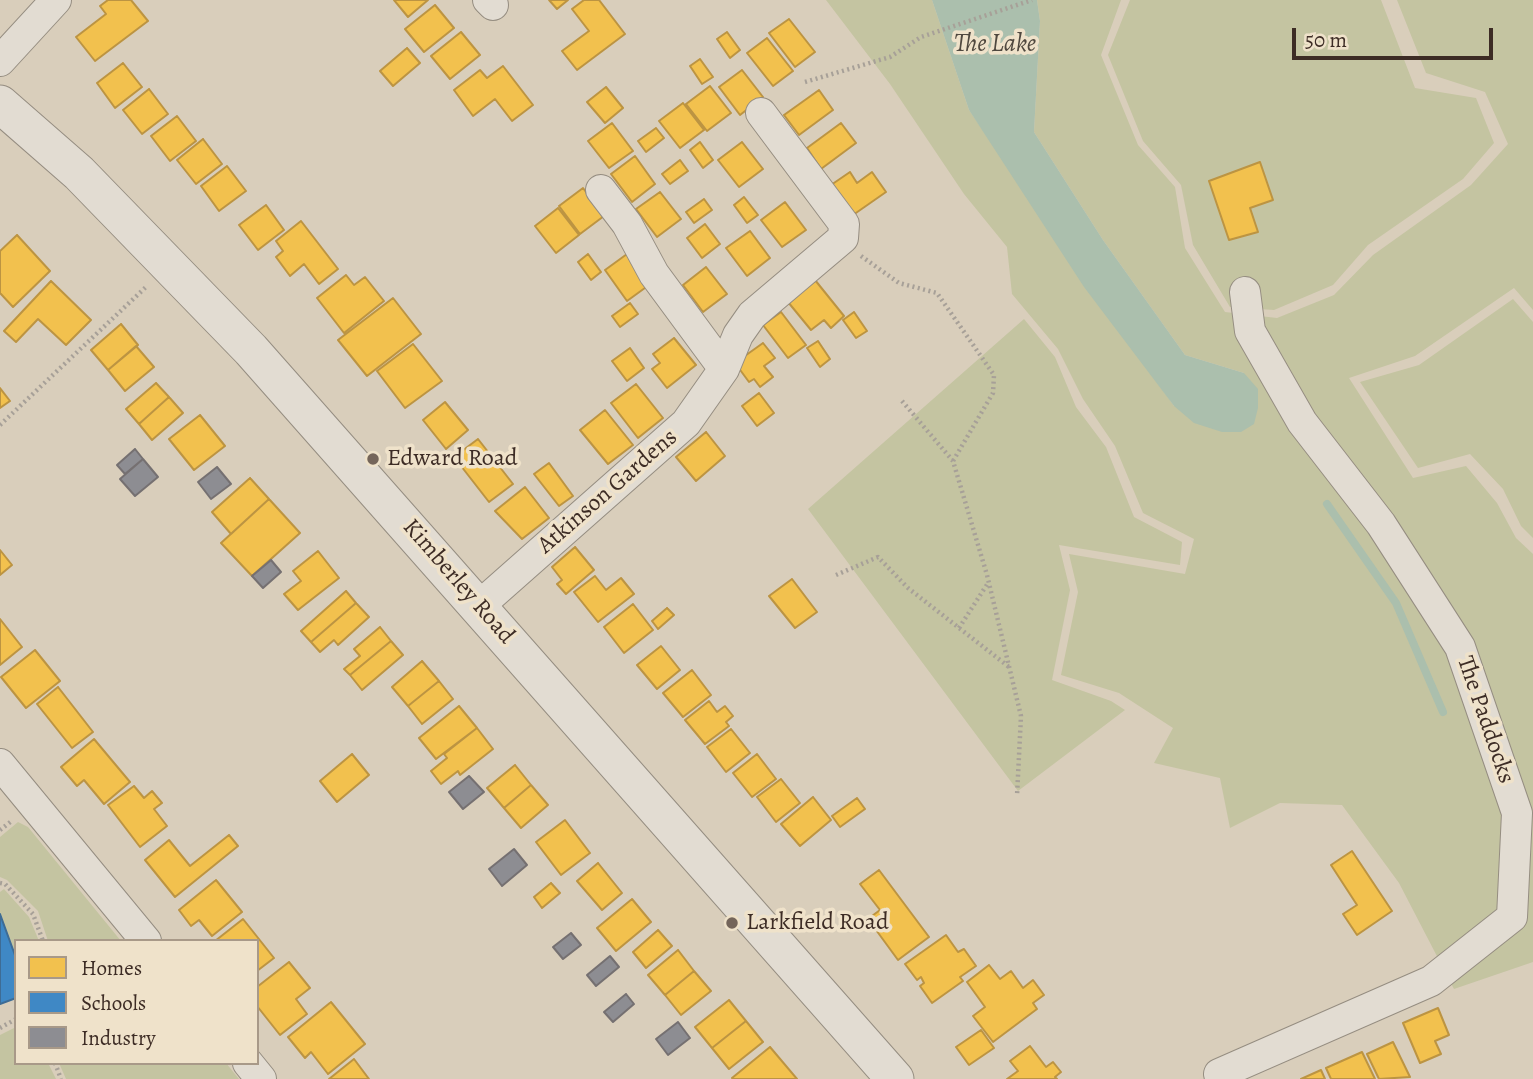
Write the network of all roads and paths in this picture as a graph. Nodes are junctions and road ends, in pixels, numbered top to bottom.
1 (57, 0) edge
2 (1032, 0) edge
3 (0, 61) edge
4 (805, 82) dead end
5 (0, 104) edge
6 (761, 113) dead end
7 (601, 190) dead end
8 (840, 241) junction
9 (170, 264) junction
10 (1245, 292) dead end
11 (724, 369) junction
12 (902, 401) dead end
13 (0, 425) edge
14 (953, 461) junction
15 (836, 575) dead end
16 (988, 583) junction
17 (479, 606) junction
18 (959, 628) junction
19 (1009, 667) junction
20 (0, 764) edge
21 (1017, 796) dead end
22 (0, 883) edge
23 (42, 939) edge
24 (144, 939) edge
25 (250, 1065) edge
26 (886, 1076) edge
27 (1217, 1077) edge
28 (261, 1079) edge

1 - 3 street
2 - 4 path
5 - 9 street, Kimberley Road
6 - 8 street
7 - 11 street
8 - 11 street, Atkinson Gardens
8 - 14 path
9 - 13 path
9 - 17 street, Kimberley Road
10 - 27 street, The Paddocks
11 - 17 street, Atkinson Gardens
12 - 14 path
14 - 16 path
15 - 18 path
16 - 18 path
16 - 19 path
17 - 26 street, Kimberley Road
18 - 19 path
19 - 21 path
20 - 24 street
22 - 23 path
25 - 28 street

